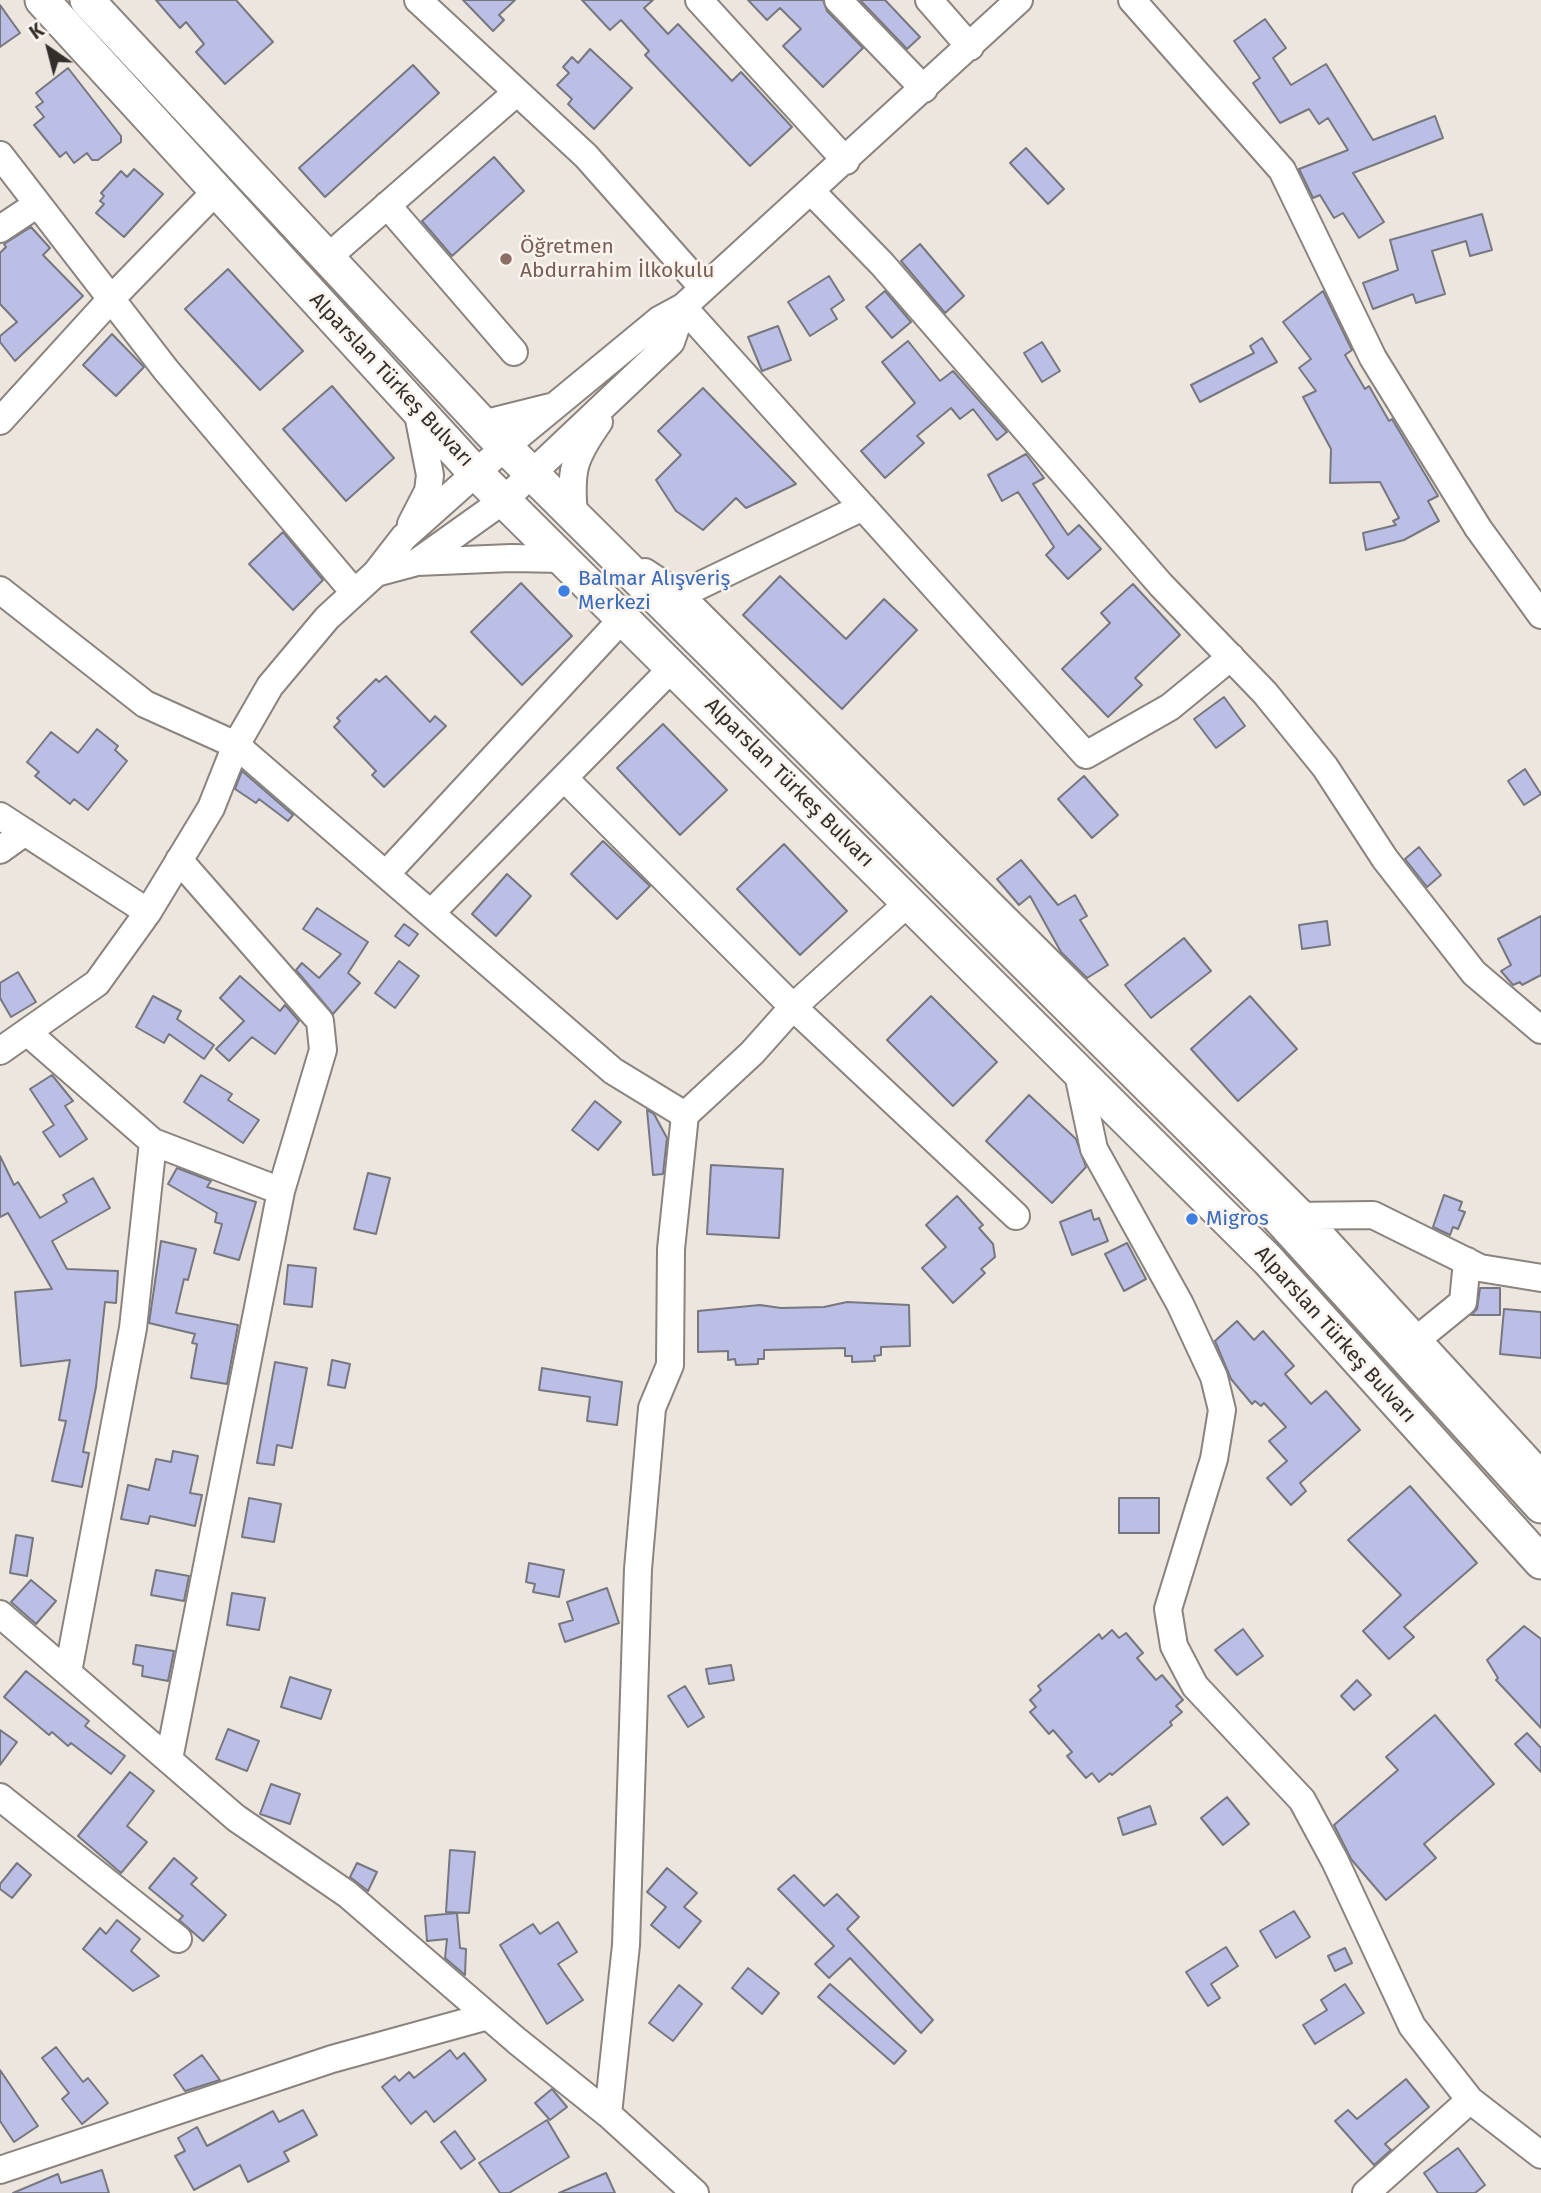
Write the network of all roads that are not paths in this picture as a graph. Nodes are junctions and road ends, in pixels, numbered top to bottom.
1 (42, 0) edge
2 (87, 0) edge
3 (418, 0) edge
4 (699, 0) edge
5 (838, 0) edge
6 (929, 0) edge
7 (1020, 0) edge
8 (1132, 0) edge
9 (970, 47) junction
10 (924, 89) junction
11 (517, 92) junction
12 (0, 155) edge
13 (846, 161) junction
14 (217, 190) junction
15 (812, 192) junction
16 (37, 205) junction
17 (387, 205) junction
18 (0, 229) edge
19 (327, 258) junction
20 (703, 288) junction
21 (112, 298) junction
22 (683, 306) junction
23 (514, 352) dead end
24 (624, 387) junction
25 (417, 409) junction
26 (0, 421) edge
27 (494, 435) junction
28 (532, 473) junction
29 (477, 474) junction
30 (504, 500) junction
31 (863, 507) junction
32 (574, 515) junction
33 (404, 537) junction
34 (607, 547) junction
35 (564, 559) junction
36 (418, 562) junction
37 (376, 573) junction
38 (0, 590) edge
39 (353, 591) junction
40 (680, 595) junction
41 (1541, 615) edge
42 (623, 618) junction
43 (1231, 657) junction
44 (672, 668) junction
45 (236, 745) junction
46 (564, 778) junction
47 (0, 816) edge
48 (24, 832) junction
49 (0, 849) edge
50 (179, 860) junction
51 (387, 873) junction
52 (909, 902) junction
53 (148, 912) junction
54 (432, 912) junction
55 (793, 1007) junction
56 (1541, 1030) edge
57 (27, 1032) junction
58 (0, 1051) edge
59 (1077, 1069) junction
60 (685, 1115) junction
61 (153, 1142) junction
62 (281, 1191) junction
63 (1290, 1215) junction
64 (1016, 1216) dead end
65 (1466, 1261) junction
66 (1541, 1278) edge
67 (1410, 1345) junction
68 (1541, 1474) edge
69 (1541, 1506) edge
70 (1541, 1562) edge
71 (0, 1614) edge
72 (68, 1672) junction
73 (169, 1759) junction
74 (0, 1797) edge
75 (178, 1939) dead end
76 (488, 2016) junction
77 (1470, 2100) junction
78 (608, 2114) junction
79 (1541, 2155) edge
80 (0, 2170) edge
81 (695, 2193) edge
82 (1366, 2193) edge

1 - 14 main road, Alparslan Türkeş Bulvarı
2 - 19 main road, Alparslan Türkeş Bulvarı
3 - 11 street
4 - 13 street
5 - 10 street
6 - 9 street
7 - 9 street
8 - 41 street
9 - 10 street
10 - 13 street
11 - 17 street
11 - 20 street
12 - 16 street
13 - 15 street
14 - 21 street
14 - 25 main road, Alparslan Türkeş Bulvarı
15 - 20 street
15 - 43 street
16 - 18 street
16 - 21 street
17 - 19 street
17 - 23 street
19 - 27 main road, Alparslan Türkeş Bulvarı
20 - 22 street
21 - 26 street
21 - 39 street
22 - 24 street
22 - 27 street
22 - 31 street
24 - 28 street
24 - 32 street
25 - 29 main road, Alparslan Türkeş Bulvarı
25 - 33 street
27 - 28 main road, Alparslan Türkeş Bulvarı
27 - 29 street
28 - 30 street
28 - 32 main road, Alparslan Türkeş Bulvarı
29 - 30 main road, Alparslan Türkeş Bulvarı
29 - 33 street
30 - 35 main road, Alparslan Türkeş Bulvarı
30 - 36 street
31 - 40 street
31 - 43 street
32 - 34 main road, Alparslan Türkeş Bulvarı
33 - 37 street
34 - 40 street
34 - 63 main road, Alparslan Türkeş Bulvarı
35 - 36 street
35 - 42 main road, Alparslan Türkeş Bulvarı
36 - 37 street
37 - 39 street
38 - 45 street
39 - 45 street
40 - 63 street
42 - 44 main road, Alparslan Türkeş Bulvarı
42 - 51 street
43 - 56 street
44 - 46 street
44 - 52 main road, Alparslan Türkeş Bulvarı
45 - 50 street
45 - 51 street
46 - 54 street
46 - 55 street
47 - 48 street
48 - 49 street
48 - 53 street
50 - 53 street
50 - 62 street
51 - 54 street
52 - 55 street
52 - 59 main road, Alparslan Türkeş Bulvarı
53 - 57 street
54 - 60 street
55 - 60 street
55 - 64 street
57 - 58 street
57 - 61 street
59 - 70 main road, Alparslan Türkeş Bulvarı
59 - 77 street
60 - 78 street
61 - 62 street
61 - 72 street
62 - 73 street
63 - 65 street
63 - 67 main road, Alparslan Türkeş Bulvarı
65 - 66 street
65 - 67 street
67 - 68 street
67 - 69 main road, Alparslan Türkeş Bulvarı
71 - 72 street
72 - 73 street
73 - 76 street
74 - 75 street
76 - 78 street
76 - 80 street
77 - 79 street
77 - 82 street
78 - 81 street

